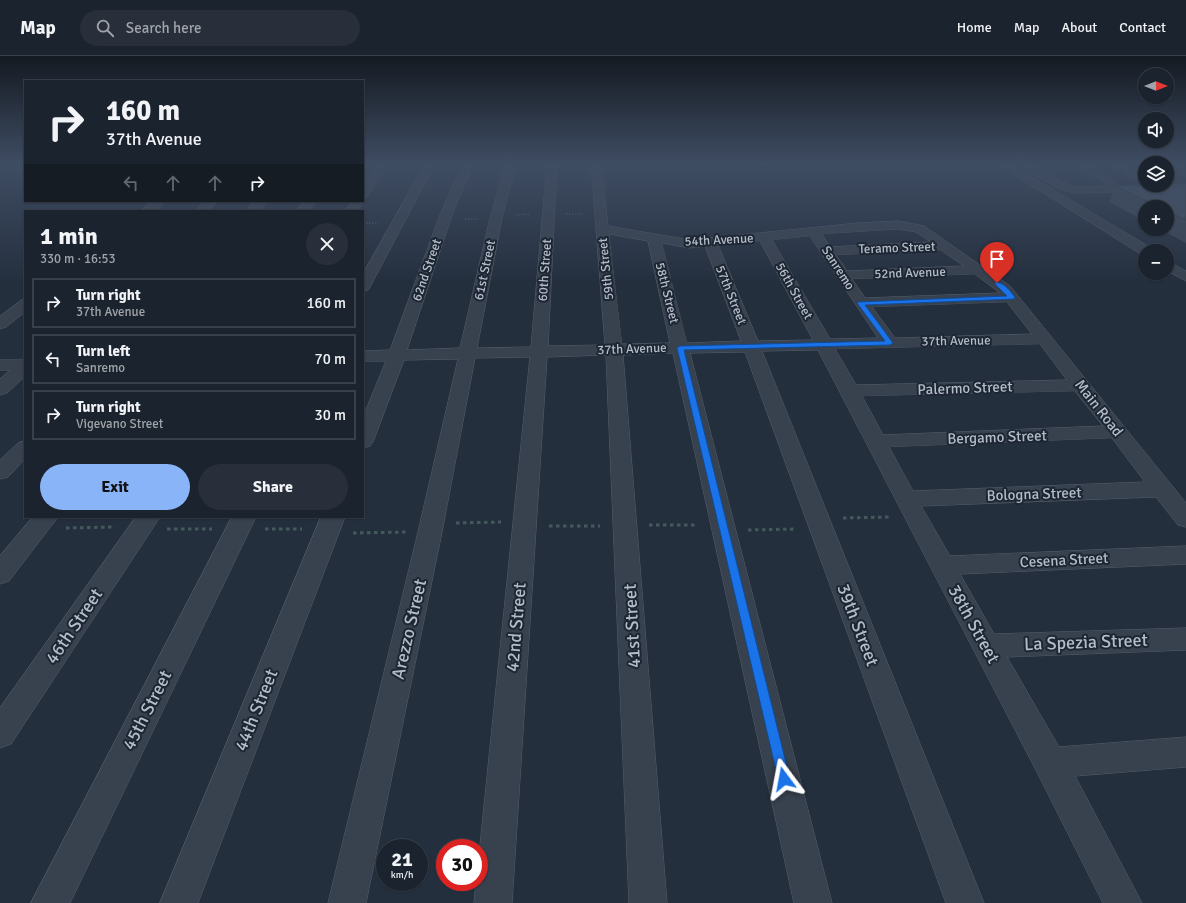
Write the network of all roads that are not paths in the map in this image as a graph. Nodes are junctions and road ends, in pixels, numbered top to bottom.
1 (156, 204) edge
2 (408, 204) edge
3 (451, 204) edge
4 (500, 204) edge
5 (549, 204) edge
6 (600, 204) edge
7 (1069, 204) edge
8 (147, 210) edge
9 (602, 229) junction
10 (814, 232) junction
11 (764, 237) junction
12 (654, 239) junction
13 (710, 243) junction
14 (942, 246) junction
15 (1138, 246) edge
16 (827, 251) junction
17 (1174, 269) edge
18 (976, 270) junction
19 (843, 275) junction
20 (1186, 277) edge
21 (364, 285) edge
22 (1012, 297) junction
23 (861, 303) junction
24 (24, 305) edge
25 (0, 324) edge
26 (1044, 339) junction
27 (890, 343) junction
28 (824, 345) junction
29 (752, 347) junction
30 (680, 348) junction
31 (614, 350) junction
32 (539, 352) junction
33 (468, 354) junction
34 (397, 355) junction
35 (364, 356) edge
36 (0, 365) edge
37 (24, 366) edge
38 (24, 367) edge
39 (1080, 385) junction
40 (0, 389) edge
41 (850, 391) junction
42 (1117, 432) junction
43 (364, 439) edge
44 (876, 442) junction
45 (24, 448) edge
46 (0, 472) edge
47 (1162, 489) junction
48 (910, 507) junction
49 (243, 518) edge
50 (1186, 519) edge
51 (145, 522) edge
52 (41, 523) edge
53 (330, 525) edge
54 (1186, 555) edge
55 (942, 566) junction
56 (0, 574) edge
57 (1186, 639) edge
58 (986, 646) junction
59 (0, 734) edge
60 (1186, 752) edge
61 (1050, 763) junction
62 (50, 903) edge
63 (179, 903) edge
64 (347, 903) edge
65 (494, 903) edge
66 (648, 903) edge
67 (813, 903) edge
68 (965, 903) edge
69 (1122, 903) edge

1 - 8 street
2 - 21 street
3 - 34 street, 62nd Street
4 - 33 street, 61st Street
5 - 32 street, 60th Street
6 - 9 street, 59th Street
7 - 15 street
9 - 12 street, 54th Avenue
9 - 31 street, 59th Street
10 - 11 street, 54th Avenue
10 - 14 street, 54th Avenue
10 - 16 street, Sanremo
11 - 13 street, 54th Avenue
11 - 28 street, 56th Street
12 - 13 street, 54th Avenue
12 - 30 street, 58th Street
13 - 29 street, 57th Street
14 - 16 street, Teramo Street
14 - 18 street, Main Road
16 - 19 street, Sanremo
17 - 20 street
18 - 19 street, 52nd Avenue
18 - 22 street, Main Road
19 - 23 street, Sanremo
22 - 23 street
22 - 26 street, Main Road
23 - 27 street, Sanremo
24 - 25 street
26 - 27 street, 37th Avenue
26 - 39 street, Main Road
27 - 28 street, 37th Avenue
28 - 29 street, 37th Avenue
28 - 41 street, 38th Street
29 - 30 street, 37th Avenue
29 - 68 street, 39th Street
30 - 31 street, 37th Avenue
30 - 67 street, 58th Street
31 - 32 street, 37th Avenue
31 - 66 street, 41st Street
32 - 33 street, 37th Avenue
32 - 65 street, 42nd Street
33 - 34 street, 37th Avenue
33 - 64 street, Arezzo Street
34 - 35 street, 37th Avenue
34 - 43 street
36 - 37 street
38 - 40 street
39 - 41 street, Palermo Street
39 - 42 street, Main Road
41 - 44 street, 38th Street
42 - 44 street, Bergamo Street
42 - 47 street, Main Road
44 - 48 street, 38th Street
45 - 46 street
47 - 48 street, Bologna Street
47 - 50 street, Main Road
48 - 55 street, 38th Street
49 - 62 street, 45th Street
51 - 59 street, 46th Street
52 - 56 street
53 - 63 street, 44th Street
54 - 55 street, Cesena Street
55 - 58 street, 38th Street
57 - 58 street, La Spezia Street
58 - 61 street, 38th Street
60 - 61 street
61 - 69 street, 38th Street

